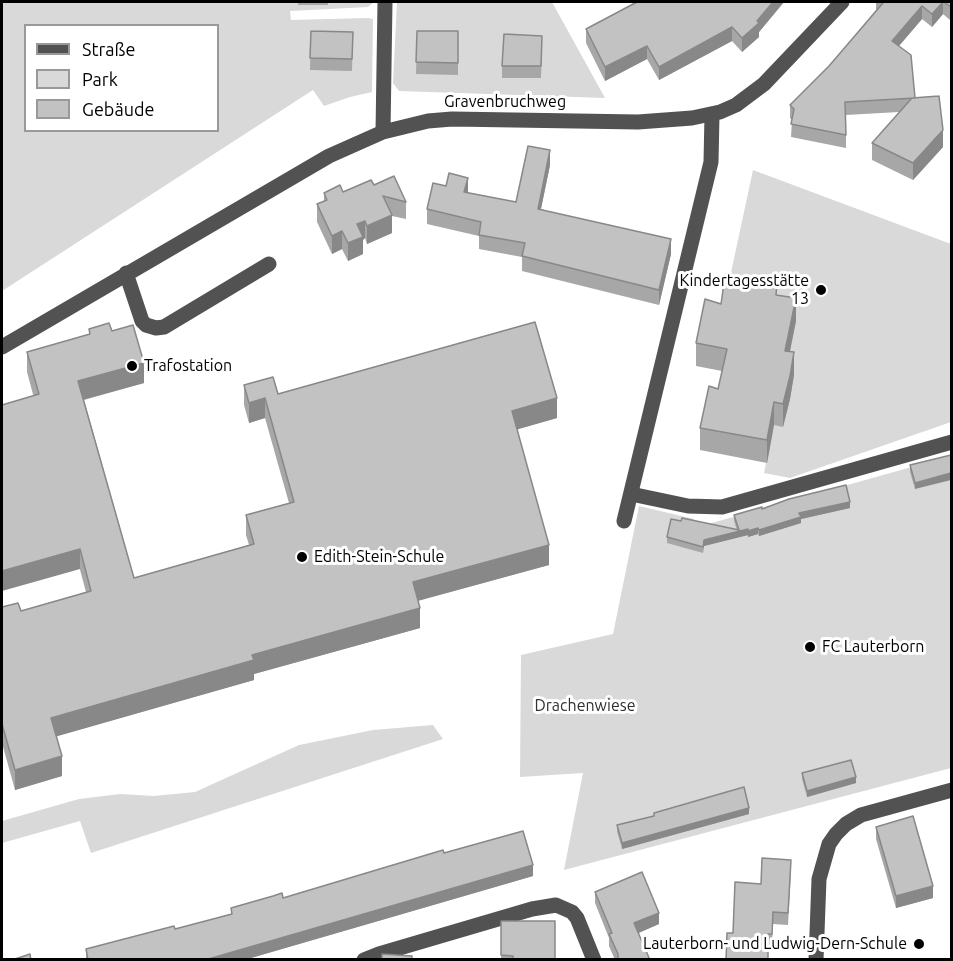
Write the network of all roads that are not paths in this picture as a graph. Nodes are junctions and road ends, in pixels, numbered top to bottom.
1 (386, 2) edge
2 (842, 2) edge
3 (712, 115) junction
4 (383, 132) junction
5 (269, 264) dead end
6 (126, 273) junction
7 (2, 347) edge
8 (951, 442) edge
9 (631, 494) junction
10 (624, 521) dead end
11 (951, 790) edge
12 (364, 960) edge
13 (594, 960) edge
14 (816, 960) edge

1 - 4 street
2 - 3 street, Gravenbruchweg
3 - 4 street, Gravenbruchweg
3 - 9 street
4 - 6 street, Gravenbruchweg
5 - 6 street
6 - 7 street, Gravenbruchweg
8 - 9 street
9 - 10 street
11 - 14 street
12 - 13 street

